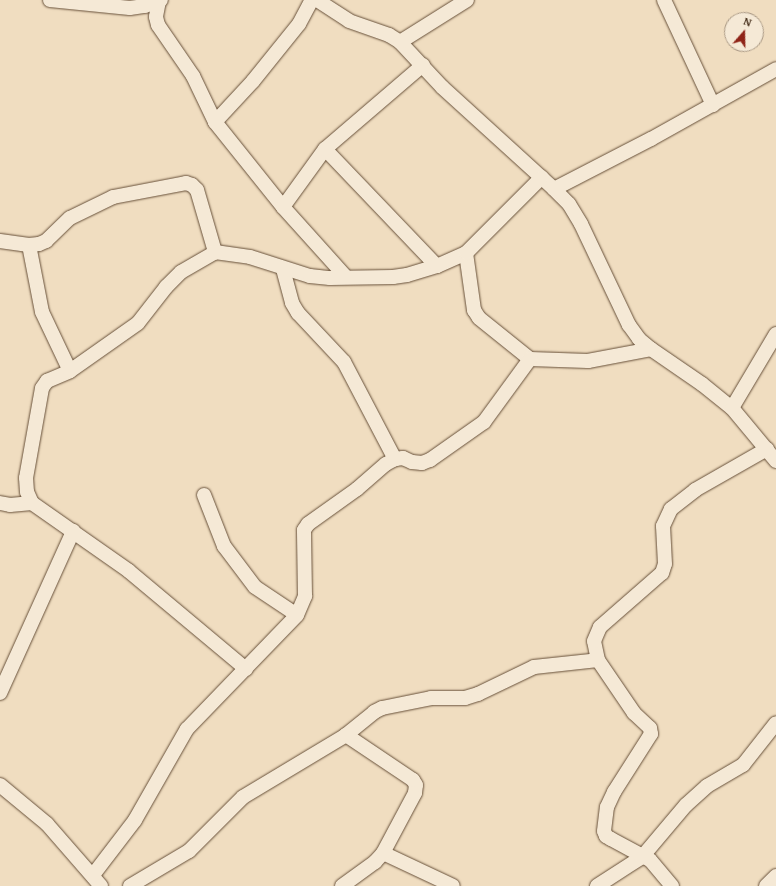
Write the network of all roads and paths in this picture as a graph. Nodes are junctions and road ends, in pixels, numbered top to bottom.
1 (50, 0) edge
2 (312, 0) edge
3 (317, 0) edge
4 (467, 0) edge
5 (664, 0) edge
6 (160, 1) edge
7 (400, 42) junction
8 (423, 65) junction
9 (776, 69) edge
10 (713, 105) junction
11 (215, 122) junction
12 (325, 149) junction
13 (542, 177) junction
14 (554, 189) junction
15 (283, 207) junction
16 (0, 241) edge
17 (29, 245) junction
18 (215, 252) junction
19 (466, 253) junction
20 (437, 266) junction
21 (283, 269) junction
22 (346, 277) junction
23 (776, 334) edge
24 (651, 349) junction
25 (530, 359) junction
26 (70, 371) junction
27 (732, 408) junction
28 (767, 450) junction
29 (395, 459) junction
30 (776, 461) edge
31 (204, 495) dead end
32 (0, 503) edge
33 (32, 503) junction
34 (73, 530) junction
35 (297, 615) junction
36 (598, 660) junction
37 (246, 669) junction
38 (0, 693) edge
39 (776, 723) edge
40 (346, 735) junction
41 (0, 785) edge
42 (383, 853) junction
43 (642, 857) junction
44 (776, 876) edge
45 (97, 880) edge
46 (450, 885) edge
47 (130, 886) edge
48 (342, 886) edge
49 (597, 886) edge
50 (672, 886) edge
51 (766, 886) edge

1 - 6 street
2 - 11 street
3 - 7 street
4 - 7 street
5 - 10 street
6 - 11 street
7 - 8 street
8 - 12 street
8 - 13 street
9 - 10 street
10 - 14 street
11 - 15 street
12 - 15 street
12 - 20 street
13 - 14 street
13 - 19 street
14 - 24 street
15 - 22 street
16 - 17 street
17 - 18 street
17 - 26 street
18 - 21 street
18 - 26 street
19 - 20 street
19 - 25 street
20 - 22 street
21 - 22 street
21 - 29 street
23 - 27 street
24 - 25 street
24 - 27 street
25 - 29 street
26 - 33 street
27 - 28 street
28 - 30 street
28 - 36 street
29 - 35 street
31 - 35 street
32 - 33 street
33 - 34 street
34 - 37 street
34 - 38 street
35 - 37 street
36 - 40 street
36 - 43 street
37 - 45 street
39 - 43 street
40 - 42 street
40 - 47 street
41 - 45 street
42 - 46 street
42 - 48 street
43 - 49 street
43 - 50 street
44 - 51 street

